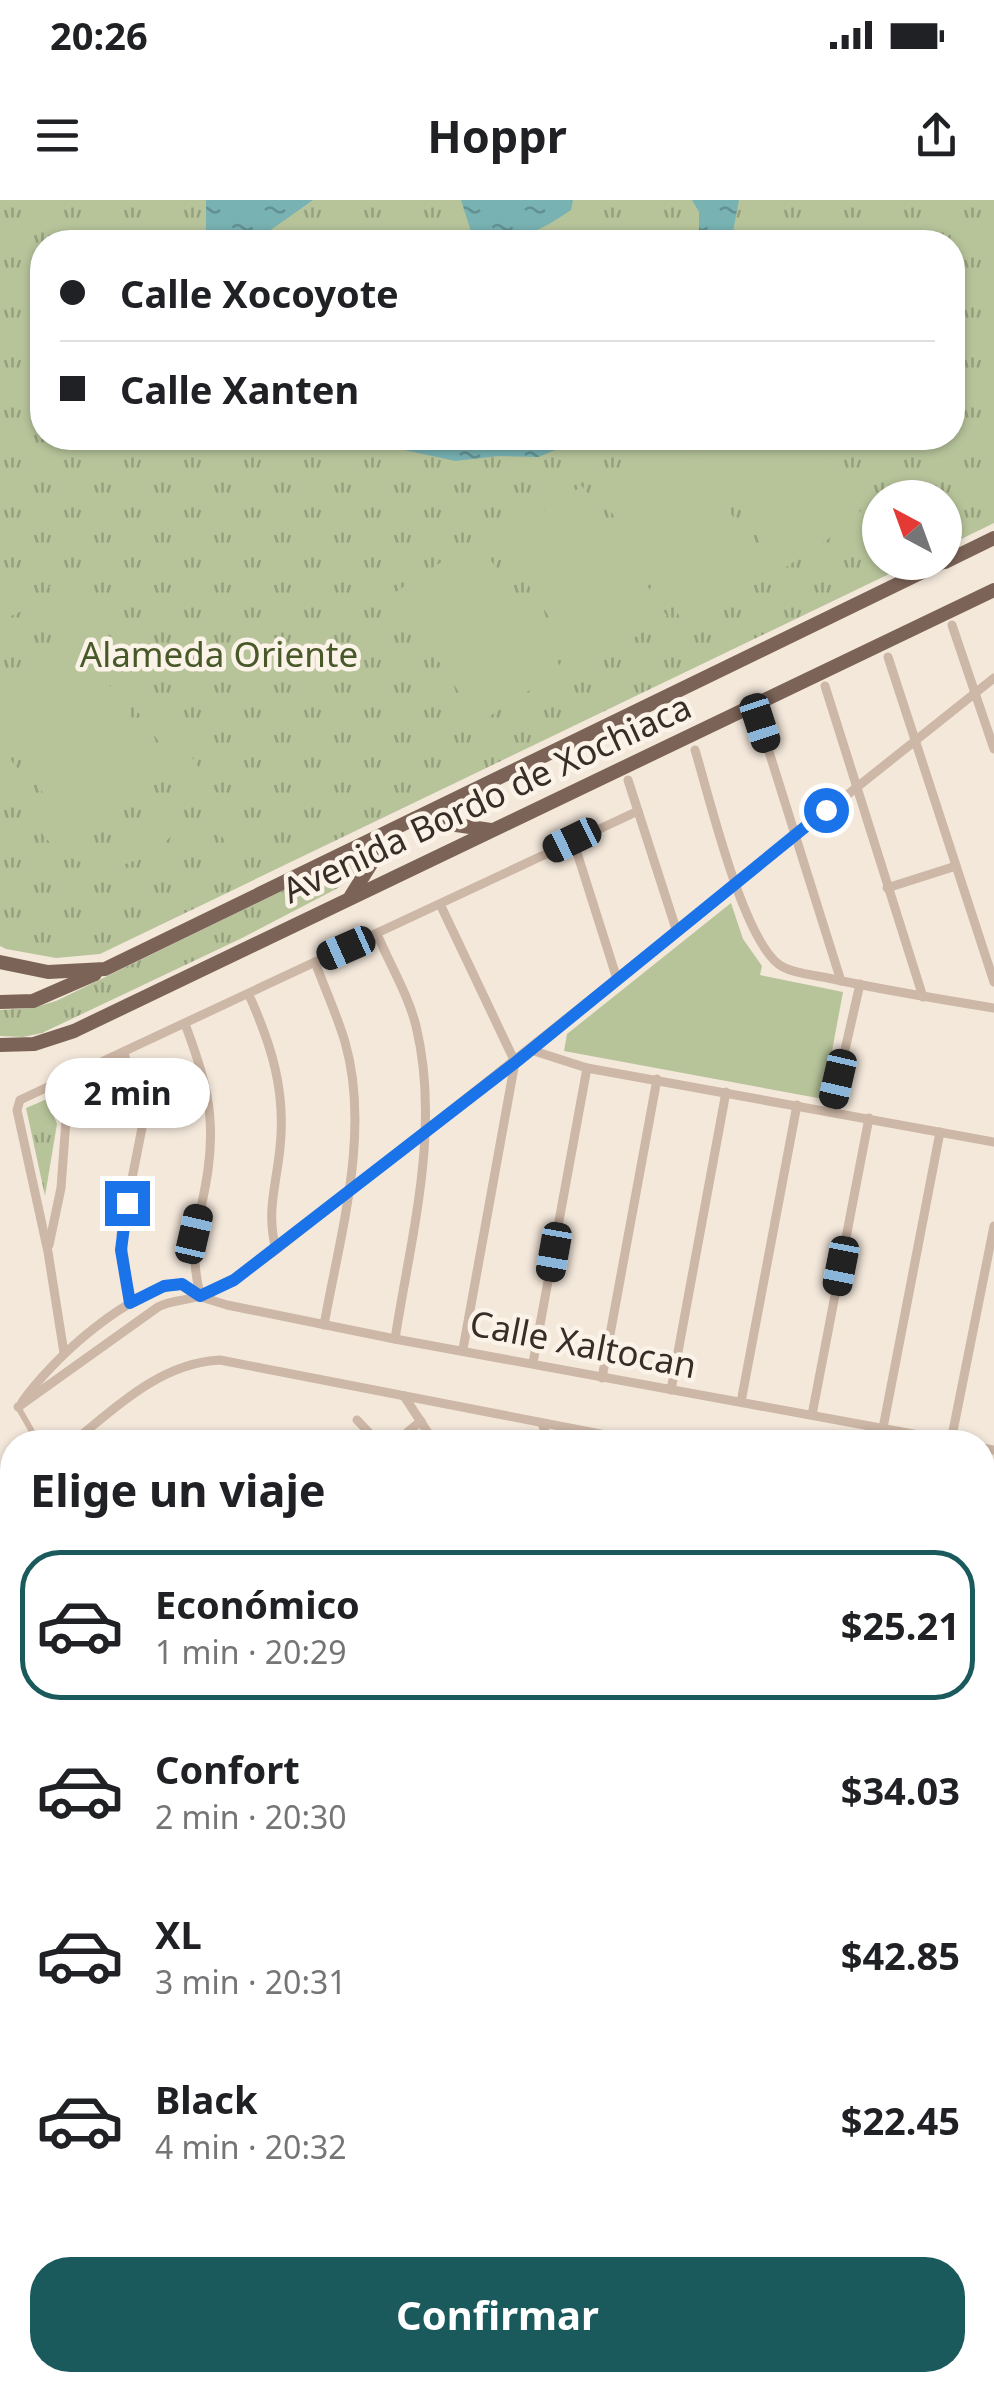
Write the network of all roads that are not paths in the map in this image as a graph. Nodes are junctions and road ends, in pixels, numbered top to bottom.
1 (994, 538) edge
2 (962, 553) edge
3 (907, 580) edge
4 (994, 590) edge
5 (952, 625) dead end
6 (888, 657) dead end
7 (994, 678) edge
8 (824, 686) dead end
9 (976, 692) junction
10 (760, 723) dead end
11 (917, 740) junction
12 (994, 748) edge
13 (694, 750) dead end
14 (628, 780) dead end
15 (856, 787) junction
16 (638, 811) junction
17 (413, 819) junction
18 (392, 830) junction
19 (494, 830) junction
20 (796, 834) junction
21 (572, 840) junction
22 (956, 866) junction
23 (736, 885) junction
24 (887, 888) junction
25 (350, 896) junction
26 (440, 904) junction
27 (676, 932) junction
28 (377, 934) junction
29 (0, 962) edge
30 (315, 962) junction
31 (105, 969) junction
32 (617, 979) junction
33 (841, 981) junction
34 (994, 982) edge
35 (860, 984) junction
36 (249, 995) junction
37 (923, 997) junction
38 (0, 1002) edge
39 (994, 1008) edge
40 (184, 1024) junction
41 (0, 1045) edge
42 (531, 1050) junction
43 (124, 1052) junction
44 (516, 1062) junction
45 (587, 1068) junction
46 (657, 1079) junction
47 (54, 1086) junction
48 (726, 1092) junction
49 (797, 1105) junction
50 (831, 1111) junction
51 (869, 1118) junction
52 (428, 1130) junction
53 (940, 1132) junction
54 (994, 1142) edge
55 (348, 1193) junction
56 (994, 1226) edge
57 (276, 1250) junction
58 (48, 1252) junction
59 (200, 1296) junction
60 (130, 1303) junction
61 (324, 1324) junction
62 (394, 1339) junction
63 (463, 1349) junction
64 (64, 1353) junction
65 (534, 1364) junction
66 (602, 1378) junction
67 (671, 1390) junction
68 (404, 1396) junction
69 (741, 1402) junction
70 (18, 1407) junction
71 (812, 1415) junction
72 (357, 1420) dead end
73 (421, 1421) junction
74 (542, 1424) junction
75 (883, 1428) junction
76 (31, 1430) edge
77 (89, 1430) edge
78 (367, 1430) edge
79 (410, 1430) edge
80 (427, 1430) edge
81 (545, 1430) edge
82 (575, 1430) edge
83 (893, 1430) edge
84 (956, 1430) edge

1 - 2 main road, Avenida Bordo de Xochiaca
3 - 17 main road, Avenida Bordo de Xochiaca
4 - 19 main road, Avenida Bordo de Xochiaca
5 - 9 street
6 - 11 street
7 - 9 street
8 - 15 street
9 - 11 street
9 - 12 street
10 - 20 street
11 - 15 street
11 - 22 street
13 - 23 street
14 - 16 street
15 - 20 street
15 - 24 street
16 - 21 street
16 - 27 street
17 - 18 main road, Avenida Bordo de Xochiaca
17 - 19 main road
18 - 25 main road
18 - 31 main road, Avenida Bordo de Xochiaca
19 - 25 main road, Avenida Bordo de Xochiaca
20 - 23 street
20 - 33 street
21 - 26 street
21 - 32 street
22 - 24 street
22 - 34 street
23 - 27 street
23 - 33 street
24 - 37 street
25 - 41 main road, Avenida Bordo de Xochiaca
26 - 28 street
26 - 44 street
27 - 32 street
28 - 30 street
28 - 52 street
29 - 31 main road, Avenida Bordo de Xochiaca
30 - 36 street
30 - 55 street
31 - 38 main road
32 - 42 street
33 - 35 street
35 - 37 street
35 - 50 street
36 - 40 street
36 - 57 street
37 - 39 street
40 - 43 street
40 - 59 street
42 - 44 street
42 - 45 street
43 - 47 street
43 - 60 street
44 - 52 street
44 - 63 street
45 - 46 street
45 - 65 street
46 - 48 street
46 - 66 street
47 - 58 street
47 - 58 street
48 - 49 street
48 - 67 street
49 - 50 street
49 - 69 street
50 - 51 street
51 - 53 street
51 - 71 street
52 - 55 street
52 - 62 street
53 - 54 street
53 - 75 street
55 - 57 street
55 - 61 street
56 - 84 street
57 - 59 street
58 - 64 street
59 - 60 street, Calle Xaltocan
59 - 61 street, Calle Xaltocan
59 - 70 street
60 - 64 street
61 - 62 street, Calle Xaltocan
62 - 63 street, Calle Xaltocan
63 - 65 street, Calle Xaltocan
64 - 70 street
65 - 66 street, Calle Xaltocan
66 - 67 street, Calle Xaltocan
67 - 69 street, Calle Xaltocan
68 - 73 street
68 - 74 street
68 - 77 street
69 - 71 street, Calle Xaltocan
70 - 76 street
71 - 75 street, Calle Xaltocan
72 - 78 street
73 - 79 street
73 - 80 street
74 - 81 street
74 - 82 street
75 - 83 street, Calle Xaltocan

